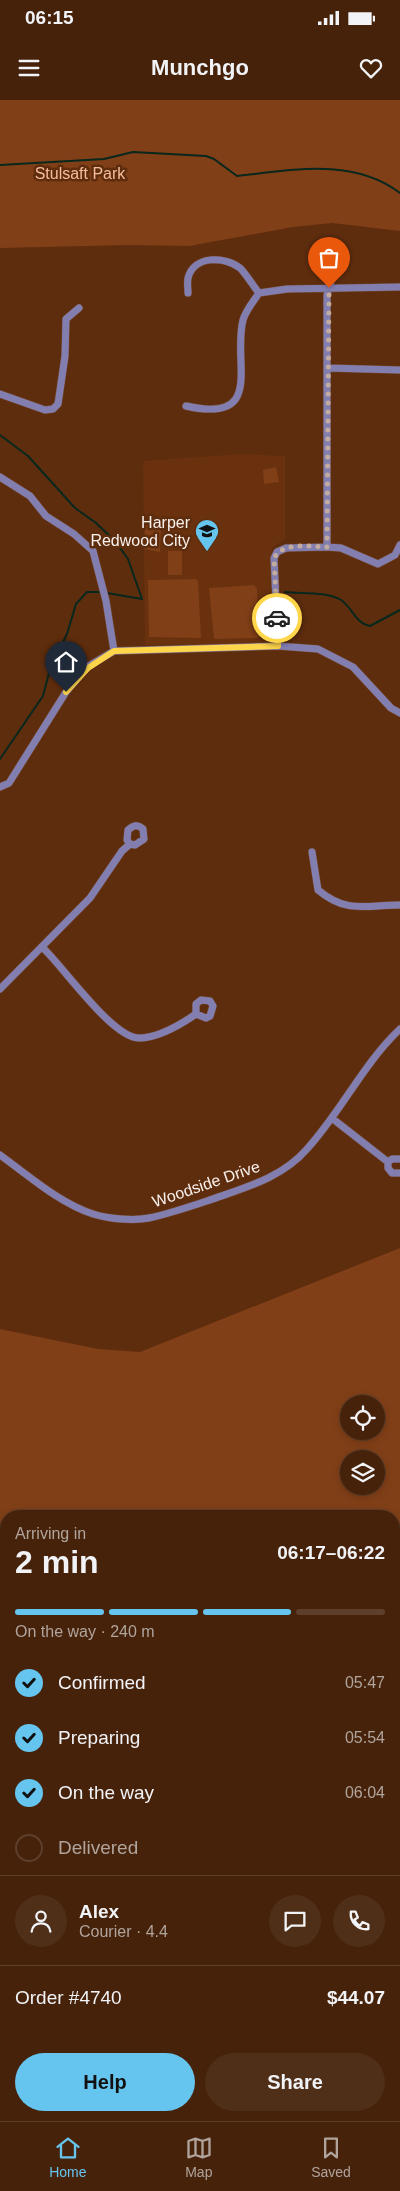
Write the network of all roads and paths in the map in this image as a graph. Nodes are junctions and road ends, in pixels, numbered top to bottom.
1 (330, 247) dead end
2 (400, 287) edge
3 (329, 288) junction
4 (259, 293) junction
5 (188, 294) dead end
6 (79, 308) dead end
7 (328, 368) junction
8 (400, 370) edge
9 (0, 394) edge
10 (186, 406) dead end
11 (0, 477) edge
12 (400, 545) edge
13 (327, 547) junction
14 (278, 646) junction
15 (114, 651) junction
16 (400, 713) edge
17 (0, 787) edge
18 (130, 844) dead end
19 (312, 852) dead end
20 (400, 904) edge
21 (42, 947) junction
22 (0, 989) edge
23 (196, 1014) dead end
24 (400, 1029) edge
25 (332, 1119) junction
26 (0, 1155) edge
27 (400, 1159) edge
28 (388, 1162) junction
29 (400, 1173) edge

1 - 3 street
2 - 3 street
3 - 4 street
3 - 7 street
4 - 5 street
4 - 10 street
6 - 9 street
7 - 8 street
7 - 13 street
11 - 15 street
12 - 13 street
13 - 14 street
14 - 15 street
14 - 16 street
15 - 17 street
18 - 21 street
19 - 20 street
21 - 22 street
21 - 23 street
24 - 25 street, Woodside Drive
25 - 26 street, Woodside Drive
25 - 28 street
27 - 28 street
28 - 29 street

